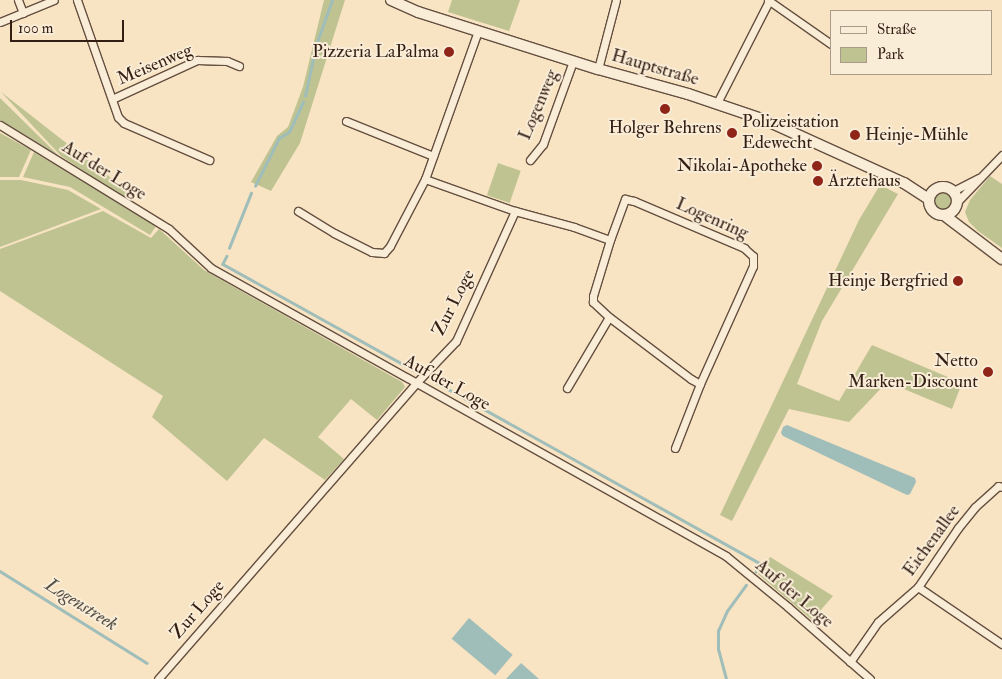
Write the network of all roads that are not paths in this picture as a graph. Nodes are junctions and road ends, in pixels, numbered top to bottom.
1 (18, 0) edge
2 (54, 0) edge
3 (77, 0) edge
4 (391, 0) edge
5 (616, 0) edge
6 (769, 0) edge
7 (23, 13) junction
8 (0, 22) edge
9 (478, 31) junction
10 (830, 43) edge
11 (573, 61) junction
12 (239, 66) dead end
13 (598, 69) junction
14 (112, 99) junction
15 (717, 103) junction
16 (346, 121) dead end
17 (0, 125) edge
18 (1002, 155) edge
19 (432, 156) junction
20 (209, 160) dead end
21 (530, 160) dead end
22 (985, 174) junction
23 (425, 180) junction
24 (953, 191) junction
25 (931, 195) junction
26 (955, 206) junction
27 (298, 211) dead end
28 (515, 211) junction
29 (944, 215) junction
30 (967, 233) junction
31 (610, 240) junction
32 (1002, 259) edge
33 (609, 317) junction
34 (416, 383) junction
35 (700, 384) junction
36 (567, 388) dead end
37 (675, 448) dead end
38 (1002, 487) edge
39 (918, 587) junction
40 (1002, 644) edge
41 (850, 662) junction
42 (158, 679) edge
43 (870, 679) edge

1 - 7 street
2 - 7 street
3 - 14 street
4 - 9 main road, Hauptstraße
5 - 13 street
6 - 10 street
6 - 15 street
7 - 8 street
9 - 11 main road, Hauptstraße
9 - 19 street
11 - 13 main road, Hauptstraße
11 - 21 street, Logenweg
12 - 14 street, Meisenweg
13 - 15 main road, Hauptstraße
14 - 20 street
15 - 25 main road, Hauptstraße
16 - 19 street
17 - 34 street, Auf der Loge
18 - 22 street
19 - 23 street
22 - 24 street
22 - 26 street
23 - 27 street
23 - 28 street
24 - 25 main road
24 - 26 main road
25 - 29 main road
26 - 29 main road
26 - 30 main road
28 - 31 street
28 - 34 street, Zur Loge
29 - 30 main road
30 - 32 main road
31 - 33 street, Logenring
31 - 35 street, Logenring
33 - 35 street, Logenring
33 - 36 street
34 - 41 street, Auf der Loge
34 - 42 street, Zur Loge
35 - 37 street, Logenring
38 - 39 street, Eichenallee
39 - 40 street
39 - 41 street, Eichenallee
41 - 43 street, Auf der Loge

